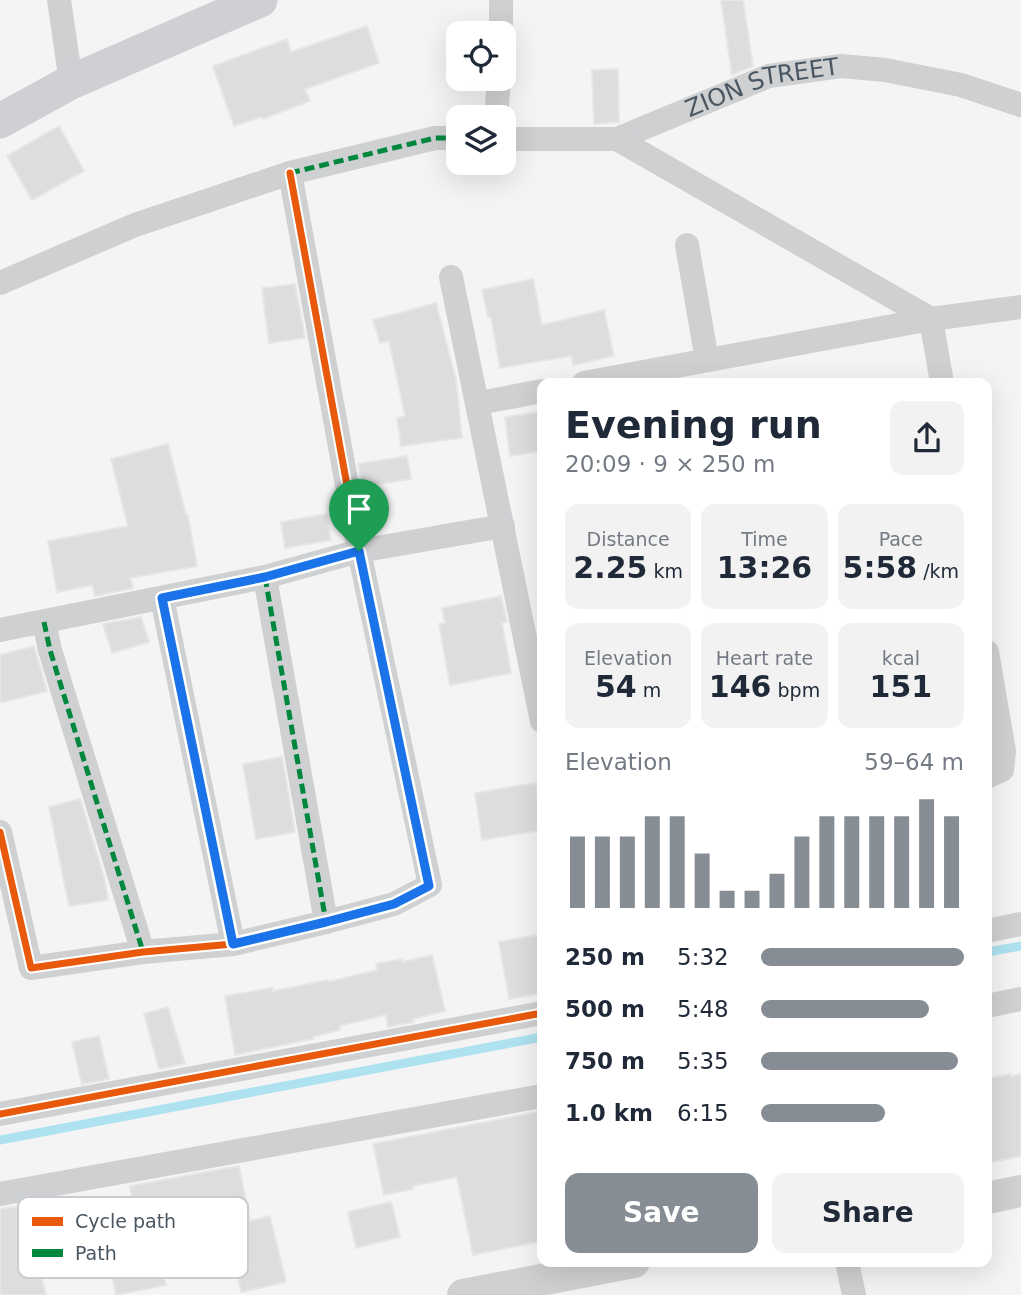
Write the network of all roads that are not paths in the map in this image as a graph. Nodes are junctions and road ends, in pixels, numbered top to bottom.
1 (59, 0) edge
2 (260, 0) edge
3 (501, 0) edge
4 (501, 21) edge
5 (71, 82) junction
6 (1021, 105) edge
7 (0, 121) edge
8 (446, 138) edge
9 (516, 139) edge
10 (617, 139) junction
11 (290, 173) junction
12 (687, 245) dead end
13 (451, 277) dead end
14 (0, 283) edge
15 (1021, 307) edge
16 (931, 319) junction
17 (707, 360) junction
18 (634, 378) edge
19 (941, 378) edge
20 (537, 392) edge
21 (479, 402) junction
22 (503, 526) junction
23 (359, 551) junction
24 (265, 577) junction
25 (162, 598) junction
26 (44, 621) junction
27 (0, 630) edge
28 (992, 681) edge
29 (537, 696) edge
30 (992, 775) edge
31 (0, 832) edge
32 (326, 922) junction
33 (1021, 924) edge
34 (992, 929) edge
35 (233, 944) junction
36 (143, 952) junction
37 (1021, 999) edge
38 (992, 1005) edge
39 (537, 1014) edge
40 (537, 1097) edge
41 (0, 1114) edge
42 (1021, 1191) edge
43 (0, 1194) edge
44 (992, 1197) edge
45 (608, 1267) edge
46 (848, 1267) edge
47 (463, 1295) edge
48 (854, 1295) edge

1 - 5 street
2 - 5 main road
3 - 4 street
5 - 7 main road
6 - 10 street, ZION STREET
8 - 11 street
9 - 10 street, ZION STREET
10 - 16 street
11 - 14 street
11 - 23 street
12 - 17 street
13 - 21 street
15 - 16 street
16 - 17 street
16 - 19 street
17 - 18 street
20 - 21 street
21 - 22 street
22 - 23 street
22 - 29 street
23 - 24 street
23 - 32 street
24 - 25 street
24 - 32 street
25 - 26 street
25 - 35 street
26 - 27 street
26 - 36 street
28 - 30 street
31 - 36 street
32 - 35 street
33 - 34 street
35 - 36 street
37 - 38 street
39 - 41 street
40 - 43 street
42 - 44 street
45 - 47 street
46 - 48 street

